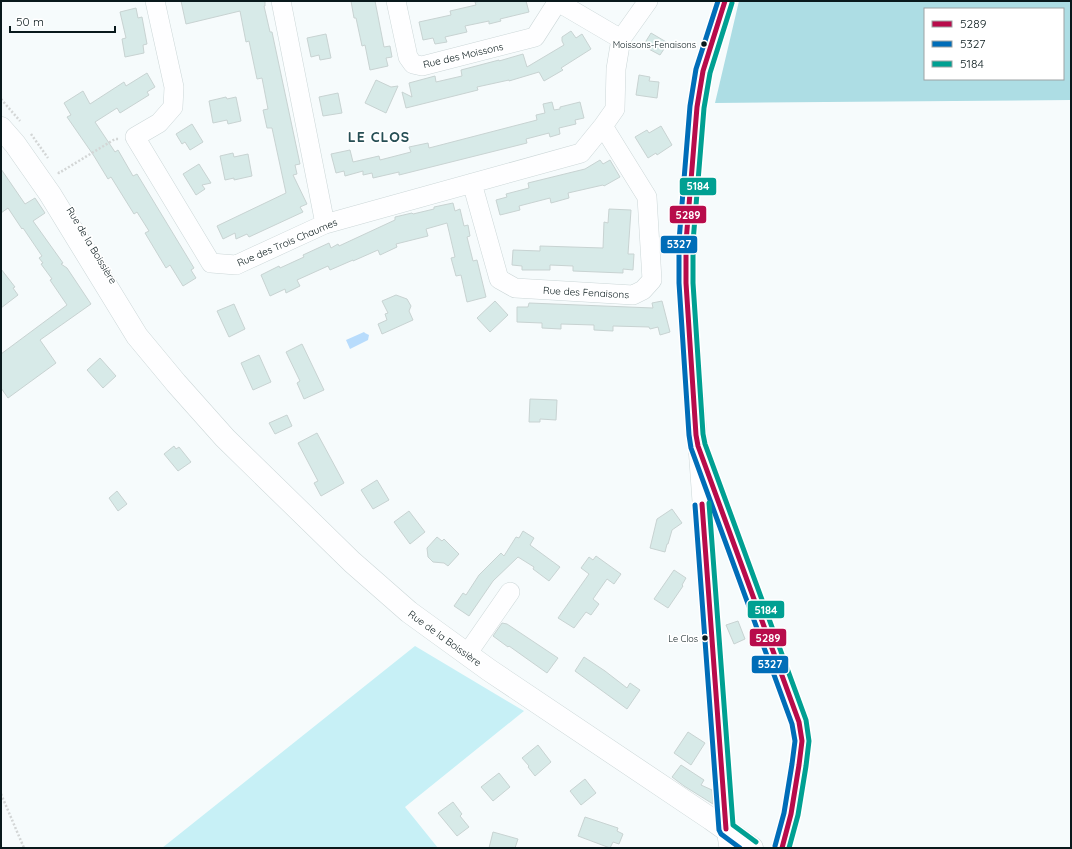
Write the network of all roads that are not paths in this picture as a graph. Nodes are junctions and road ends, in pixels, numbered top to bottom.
1 (154, 1) edge
2 (281, 1) edge
3 (396, 1) edge
4 (558, 1) edge
5 (648, 1) edge
6 (725, 1) edge
7 (621, 38) junction
8 (1, 112) edge
9 (11, 125) edge
10 (604, 126) junction
11 (472, 183) junction
12 (325, 224) junction
13 (176, 383) junction
14 (711, 507) junction
15 (510, 592) dead end
16 (467, 654) junction
17 (727, 838) edge
18 (752, 848) edge
19 (782, 848) edge

1 - 12 street, Rue des Trois Chaumes
2 - 12 street
3 - 4 street, Rue des Moissons
4 - 7 street
5 - 7 street, Rue des Trois Chaumes
6 - 14 street
7 - 10 street, Rue des Trois Chaumes
8 - 13 main road, Rue de la Boissière
9 - 13 main road, Rue de la Boissière
10 - 11 street, Rue des Trois Chaumes
10 - 11 street, Rue des Fenaisons
11 - 12 street, Rue des Trois Chaumes
13 - 16 main road, Rue de la Boissière
14 - 17 street
14 - 19 street
15 - 16 street
16 - 17 main road, Rue de la Boissière
17 - 18 main road, Rue de la Boissière

